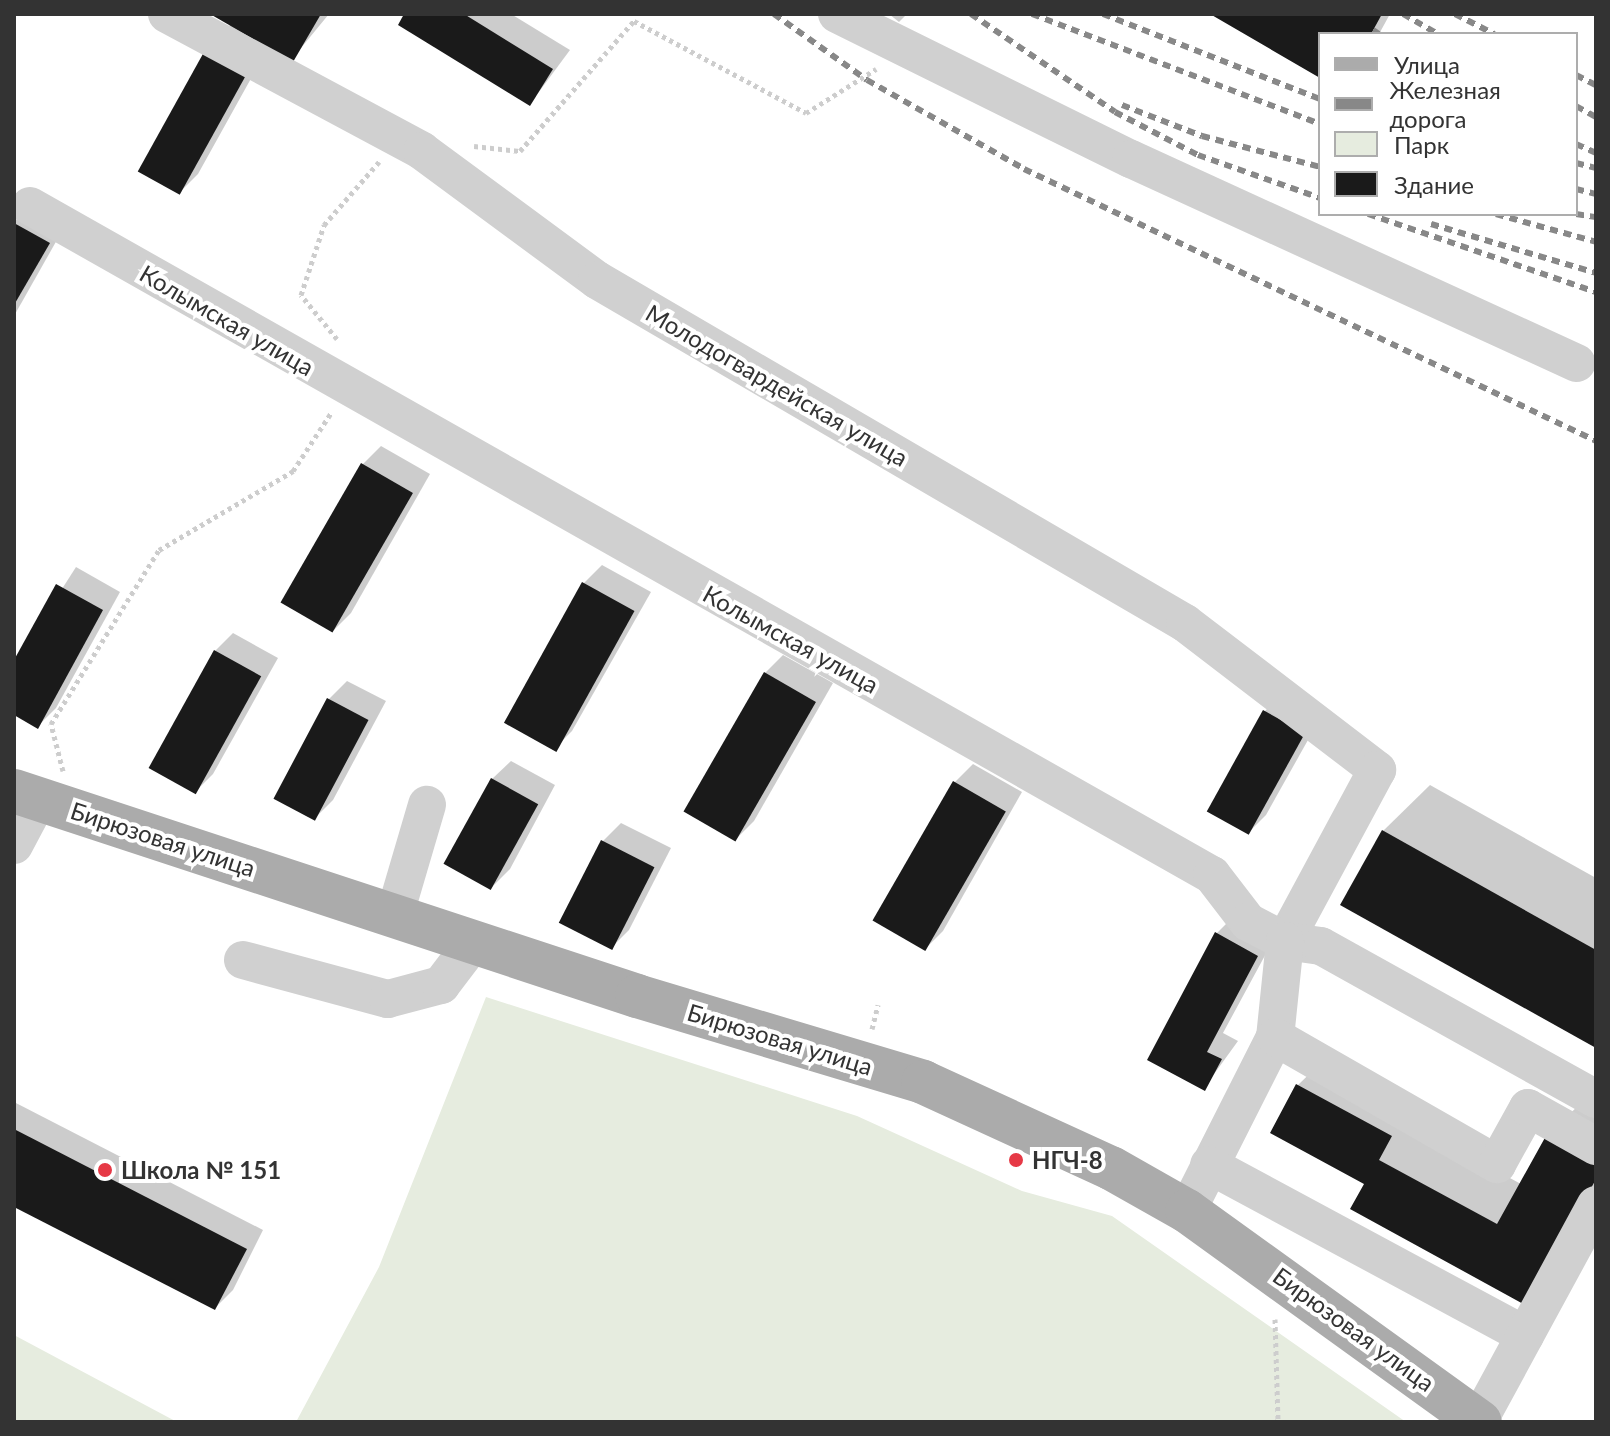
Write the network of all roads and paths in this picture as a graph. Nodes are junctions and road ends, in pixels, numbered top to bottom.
1 (167, 14) edge
2 (837, 14) edge
3 (899, 45) junction
4 (398, 139) junction
5 (459, 145) dead end
6 (30, 206) dead end
7 (340, 343) dead end
8 (1577, 363) dead end
9 (347, 389) junction
10 (39, 789) edge
11 (427, 805) dead end
12 (14, 845) edge
13 (394, 917) junction
14 (1285, 941) junction
15 (473, 943) junction
16 (243, 960) dead end
17 (1275, 1037) junction
18 (1596, 1099) edge
19 (1596, 1146) edge
20 (1209, 1165) junction
21 (1596, 1205) edge
22 (1187, 1211) junction
23 (1273, 1270) junction
24 (1525, 1335) junction
25 (1278, 1422) edge
26 (1479, 1422) edge

1 - 4 street, Молодогвардейская улица
2 - 3 street
3 - 5 path
3 - 8 street
4 - 7 path
4 - 14 street, Молодогвардейская улица
6 - 9 street, Колымская улица
9 - 10 path
9 - 14 street, Колымская улица
10 - 12 street
10 - 13 main road, Бирюзовая улица
11 - 13 street
13 - 15 main road, Бирюзовая улица
14 - 17 street
14 - 18 street, Колымская улица
15 - 16 street
15 - 22 main road, Бирюзовая улица
17 - 19 street
17 - 20 street
20 - 22 street
20 - 24 street
21 - 24 street
22 - 23 main road, Бирюзовая улица
23 - 25 path
23 - 26 main road, Бирюзовая улица
24 - 26 street

